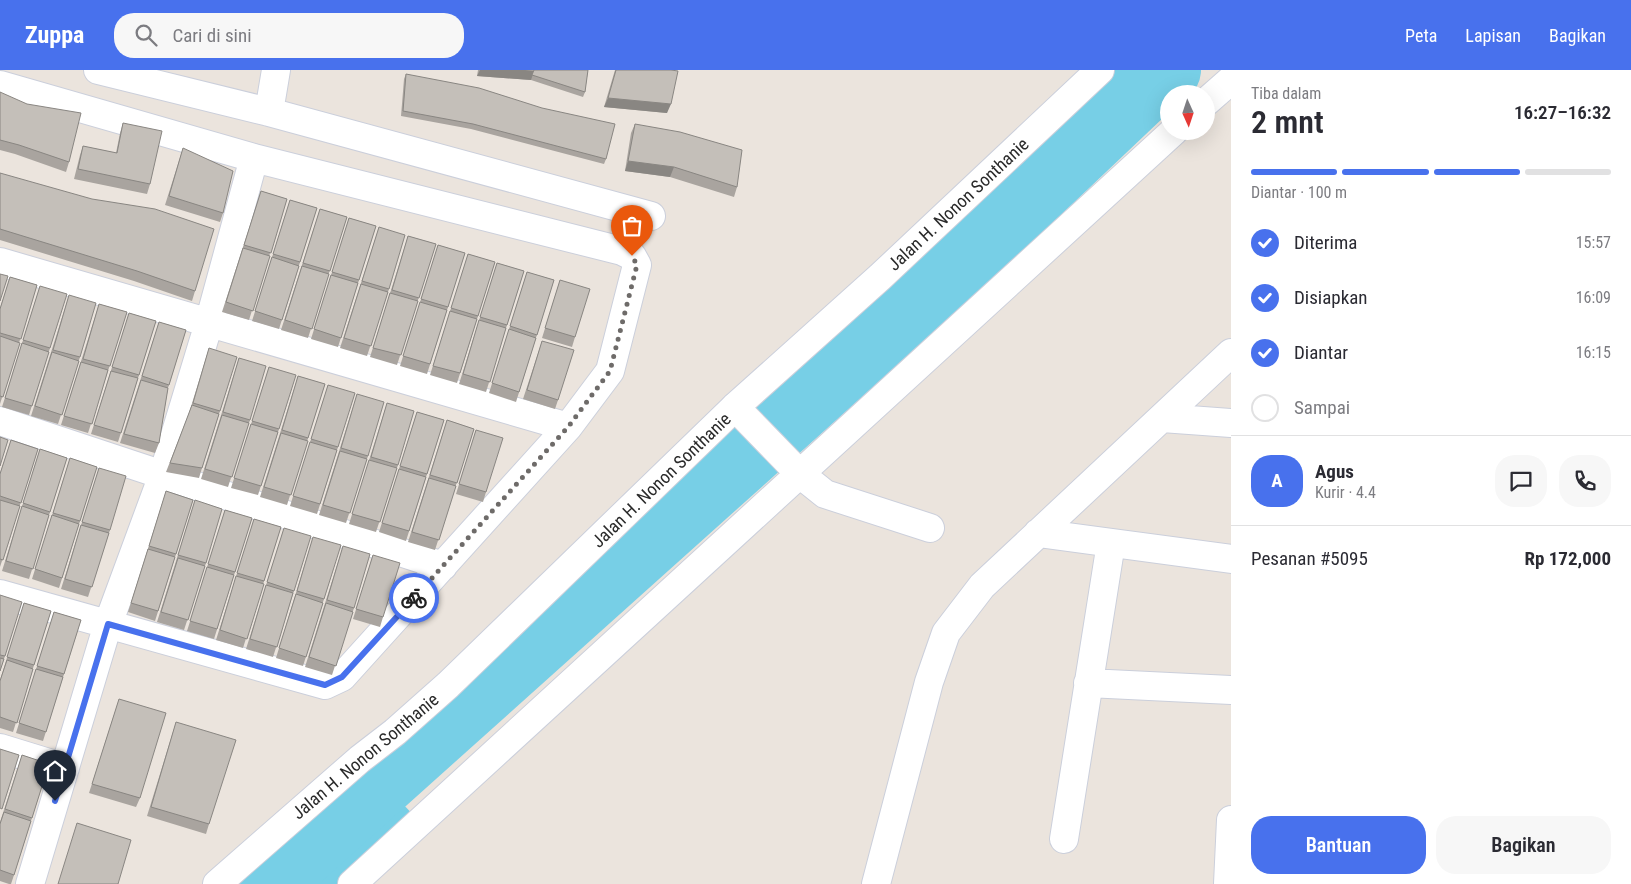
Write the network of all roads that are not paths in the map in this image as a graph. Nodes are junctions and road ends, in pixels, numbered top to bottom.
1 (98, 70) edge
2 (276, 70) edge
3 (1100, 70) edge
4 (1231, 80) edge
5 (0, 85) edge
6 (1215, 94) edge
7 (269, 112) junction
8 (1164, 140) edge
9 (254, 158) junction
10 (651, 216) dead end
11 (0, 262) edge
12 (209, 323) junction
13 (1231, 353) edge
14 (735, 407) junction
15 (1162, 418) junction
16 (0, 421) edge
17 (1231, 423) edge
18 (568, 427) junction
19 (795, 469) junction
20 (163, 475) junction
21 (930, 528) dead end
22 (1038, 533) junction
23 (1111, 543) junction
24 (1231, 559) edge
25 (443, 566) junction
26 (0, 594) edge
27 (108, 624) junction
28 (1088, 683) junction
29 (1231, 690) edge
30 (0, 748) edge
31 (65, 768) junction
32 (1231, 820) edge
33 (1064, 839) dead end
34 (30, 884) edge
35 (217, 884) edge
36 (352, 884) edge
37 (876, 884) edge
38 (1228, 884) edge

1 - 7 street
2 - 7 street
3 - 14 street, Jalan H. Nonon Sonthanie
4 - 6 street
5 - 9 street
7 - 10 street
8 - 19 street
9 - 12 street
9 - 18 street
11 - 12 street
12 - 18 street
12 - 20 street
13 - 15 street
14 - 19 street
14 - 35 street, Jalan H. Nonon Sonthanie
15 - 17 street
15 - 22 street
16 - 20 street
18 - 25 street
19 - 21 street
19 - 36 street
20 - 25 street
20 - 27 street
22 - 23 street
22 - 37 street
23 - 24 street
23 - 28 street
25 - 27 street
26 - 27 street
27 - 31 street
28 - 29 street
28 - 33 street
30 - 31 street
31 - 34 street
32 - 38 street

